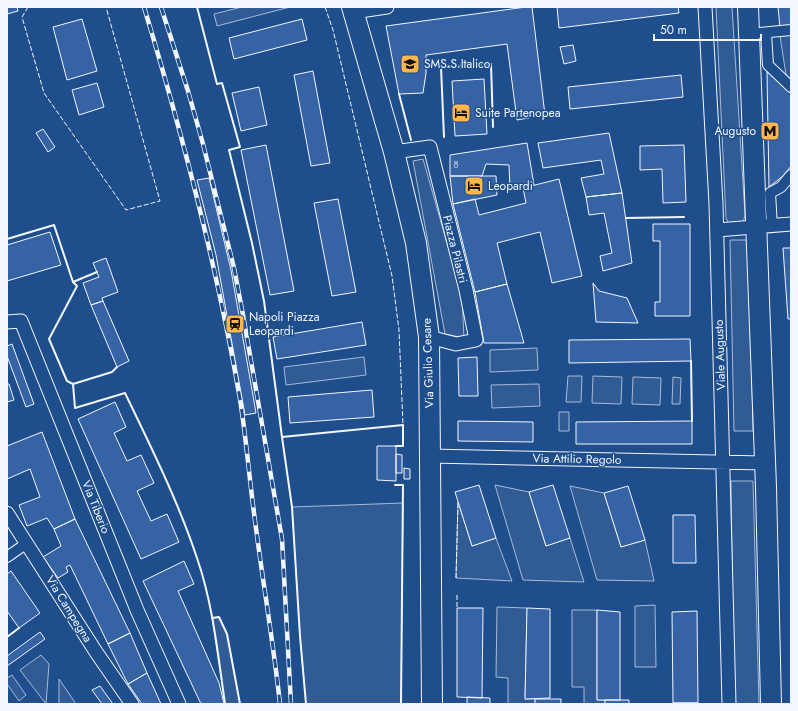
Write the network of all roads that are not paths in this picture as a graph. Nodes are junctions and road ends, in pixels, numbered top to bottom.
1 (387, 7) edge
2 (705, 7) edge
3 (748, 7) edge
4 (352, 10) edge
5 (791, 30) edge
6 (758, 33) junction
7 (791, 87) edge
8 (394, 152) junction
9 (791, 175) edge
10 (791, 224) edge
11 (765, 227) junction
12 (717, 230) junction
13 (7, 322) edge
14 (429, 337) junction
15 (430, 456) junction
16 (765, 462) junction
17 (724, 463) junction
18 (7, 513) edge
19 (27, 543) junction
20 (7, 557) edge
21 (132, 704) edge
22 (179, 704) edge
23 (432, 704) edge
24 (729, 704) edge
25 (771, 704) edge

1 - 4 street
2 - 12 street, Viale Augusto
3 - 6 main road
4 - 8 main road, Via Giulio Cesare
5 - 6 street
6 - 7 street
6 - 11 main road
8 - 14 main road, Via Giulio Cesare
8 - 14 street, Piazza Pilastri
9 - 11 street
10 - 11 street
11 - 12 street
11 - 16 main road
12 - 17 street, Viale Augusto
13 - 22 street, Via Tiberio
14 - 15 main road, Via Giulio Cesare
15 - 17 street, Via Attilio Regolo
15 - 23 main road, Via Giulio Cesare
16 - 17 street, Via Attilio Regolo
16 - 25 main road
17 - 24 street, Viale Augusto
18 - 19 street, Via Campegna
19 - 20 street
19 - 21 street, Via Campegna

